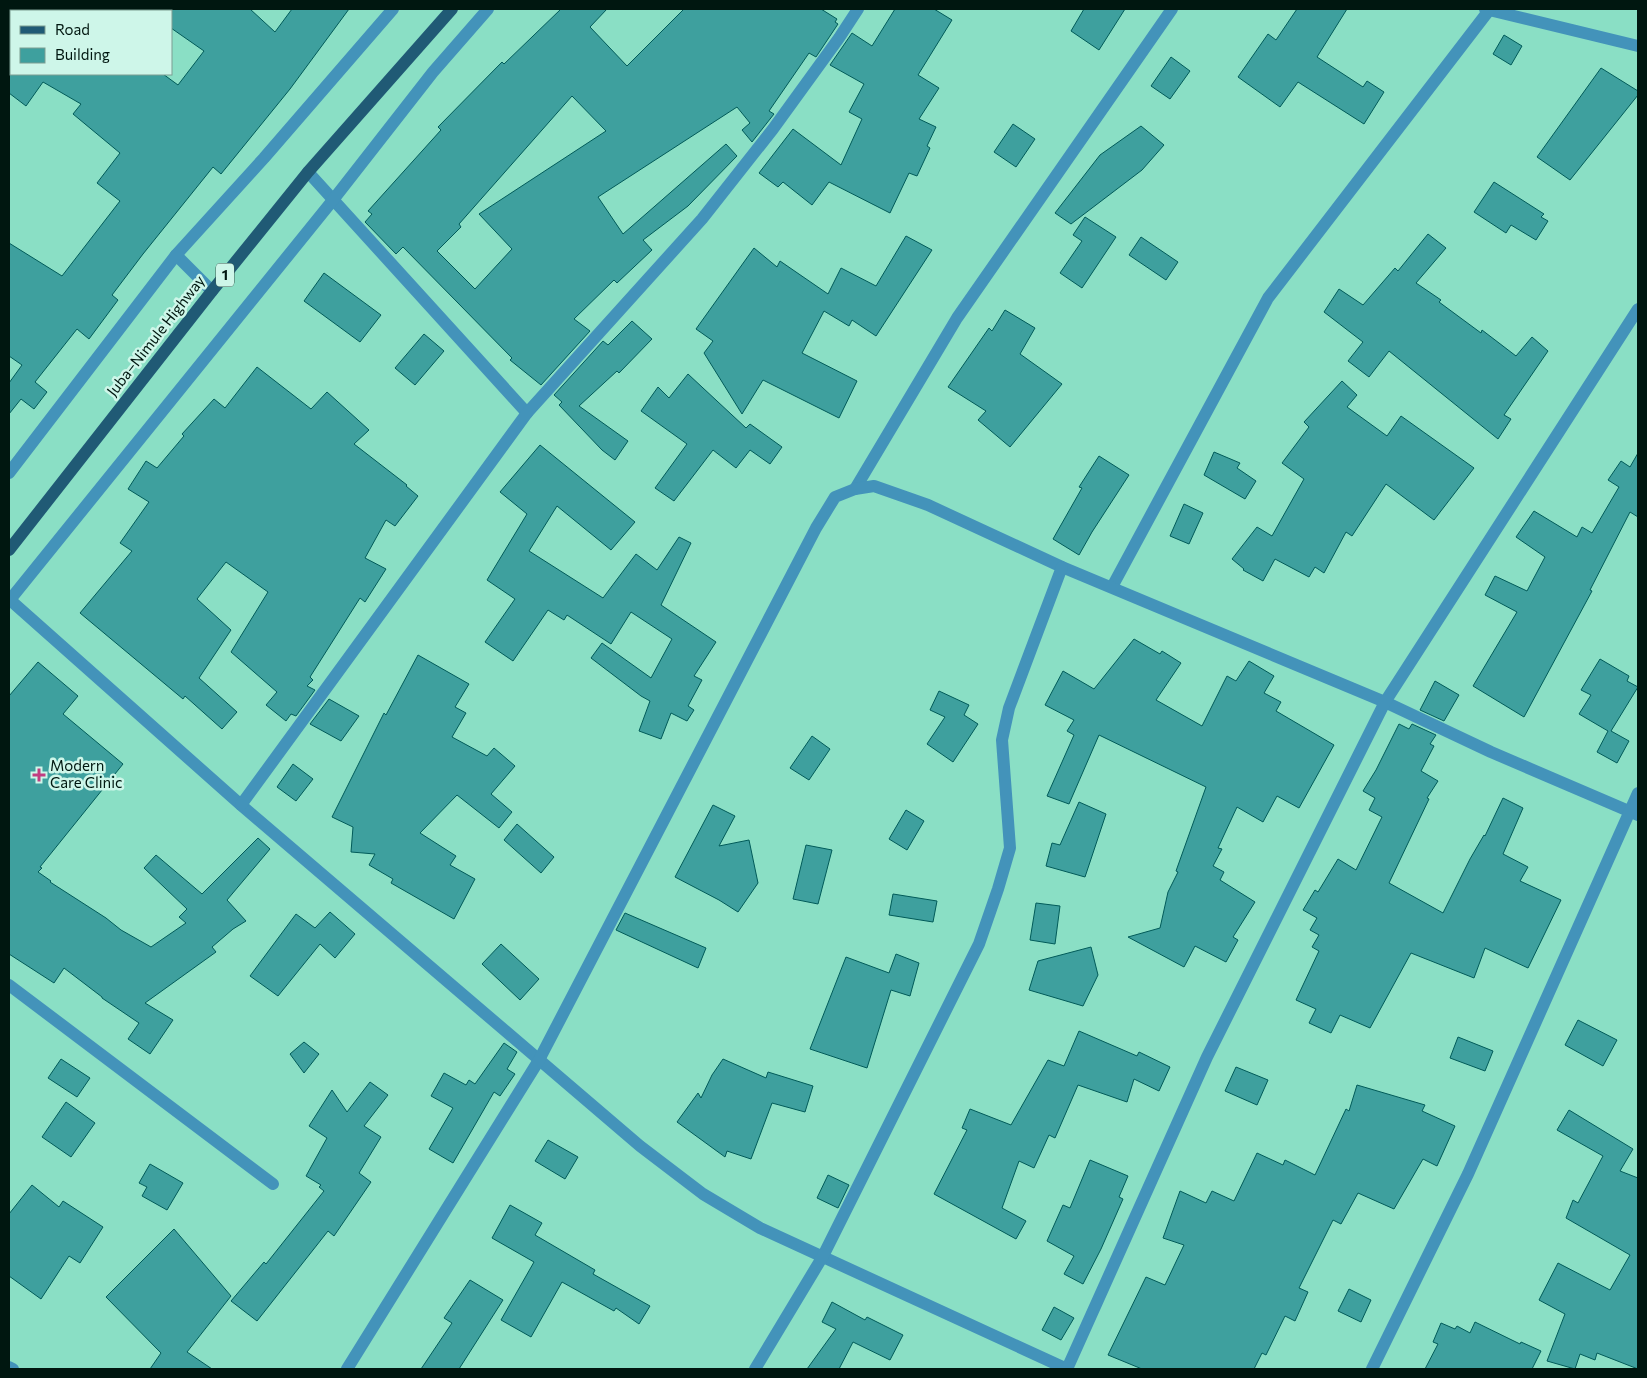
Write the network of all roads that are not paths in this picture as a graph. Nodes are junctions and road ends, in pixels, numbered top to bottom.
1 (393, 9) edge
2 (452, 9) edge
3 (488, 9) edge
4 (858, 9) edge
5 (1172, 9) edge
6 (1488, 9) edge
7 (1638, 46) edge
8 (308, 172) junction
9 (333, 200) junction
10 (176, 255) junction
11 (212, 291) junction
12 (1638, 309) edge
13 (527, 413) junction
14 (9, 473) edge
15 (855, 489) junction
16 (9, 550) edge
17 (1062, 567) junction
18 (1112, 587) junction
19 (9, 600) edge
20 (1385, 702) junction
21 (1638, 793) edge
22 (241, 805) junction
23 (1634, 813) edge
24 (9, 985) edge
25 (539, 1060) junction
26 (273, 1184) dead end
27 (823, 1256) junction
28 (9, 1367) edge
29 (13, 1369) edge
30 (348, 1369) edge
31 (755, 1369) edge
32 (1067, 1369) edge
33 (1372, 1369) edge

1 - 10 street
2 - 8 main road, Juba–Nimule Highway / 1
3 - 9 street
4 - 13 street
5 - 15 street
6 - 7 street
6 - 18 street
8 - 9 street
8 - 11 main road, Juba–Nimule Highway / 1
9 - 13 street
9 - 19 street
10 - 11 street
10 - 14 street
11 - 16 main road, Juba–Nimule Highway / 1
12 - 20 street
13 - 22 street
15 - 17 street
15 - 25 street
17 - 18 street
17 - 27 street
18 - 20 street
19 - 22 street
20 - 23 street
20 - 32 street
21 - 23 street
22 - 25 street
23 - 33 street
24 - 26 street
25 - 27 street
25 - 30 street
27 - 31 street
27 - 32 street
28 - 29 street

